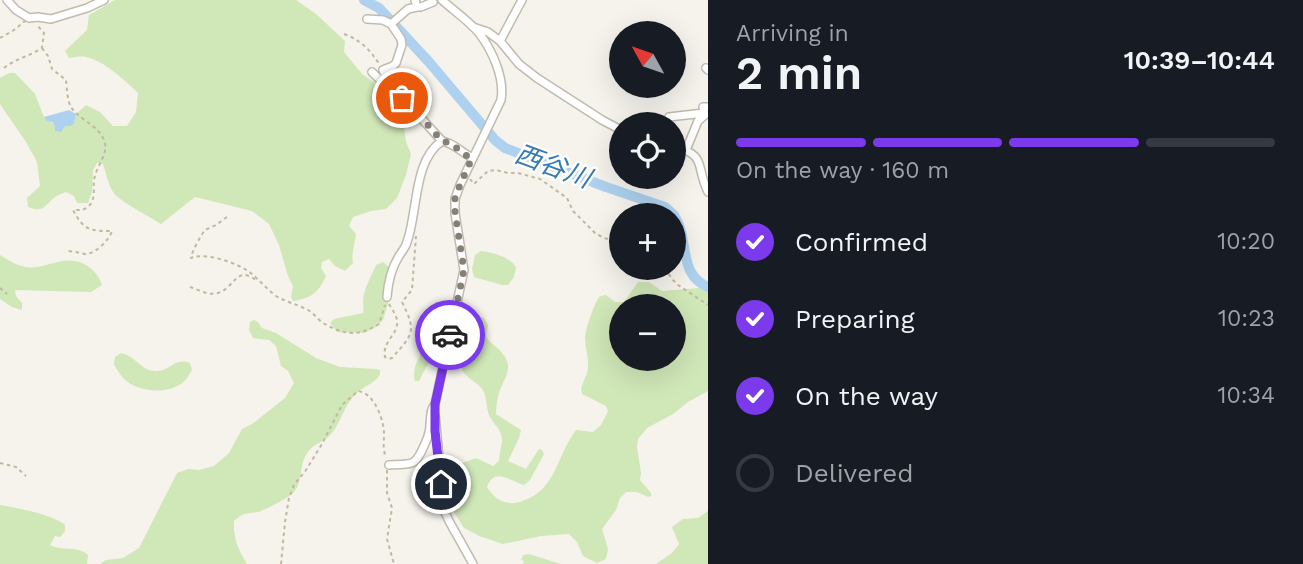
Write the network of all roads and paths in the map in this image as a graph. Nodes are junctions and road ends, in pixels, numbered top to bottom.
1 (7, 0) edge
2 (104, 0) edge
3 (442, 0) edge
4 (522, 0) edge
5 (433, 2) dead end
6 (416, 3) edge
7 (29, 18) junction
8 (368, 19) dead end
9 (392, 22) junction
10 (473, 26) junction
11 (344, 34) dead end
12 (0, 38) edge
13 (502, 43) junction
14 (42, 48) junction
15 (495, 62) junction
16 (4, 68) dead end
17 (383, 70) junction
18 (372, 72) dead end
19 (388, 82) junction
20 (424, 110) dead end
21 (706, 110) edge
22 (686, 114) edge
23 (609, 124) edge
24 (429, 125) junction
25 (442, 141) junction
26 (686, 150) joint
27 (472, 158) junction
28 (465, 173) junction
29 (708, 192) edge
30 (227, 217) dead end
31 (412, 219) junction
32 (609, 239) edge
33 (67, 251) dead end
34 (673, 280) edge
35 (261, 284) junction
36 (190, 287) dead end
37 (0, 288) edge
38 (7, 293) dead end
39 (387, 297) junction
40 (708, 305) edge
41 (435, 404) junction
42 (0, 463) edge
43 (389, 465) junction
44 (26, 476) dead end
45 (281, 564) edge
46 (394, 564) edge
47 (473, 564) edge

1 - 7 street
2 - 7 street
3 - 10 street
4 - 13 street
5 - 6 street
6 - 9 street
7 - 12 path
7 - 14 path
8 - 9 street
9 - 17 street
10 - 13 street
10 - 15 street
11 - 17 path
13 - 15 street
13 - 23 street
14 - 16 path
14 - 33 path
15 - 27 street
17 - 19 street
18 - 19 street
19 - 24 street
20 - 24 street
21 - 22 street
21 - 26 street
24 - 25 street
25 - 27 street
25 - 31 street
26 - 29 street
27 - 28 street
28 - 32 path
28 - 41 street
30 - 35 path
31 - 39 street
31 - 39 path
34 - 40 path
35 - 36 path
35 - 39 path
37 - 38 path
41 - 43 street
41 - 47 street
42 - 44 path
43 - 45 path
43 - 46 path

